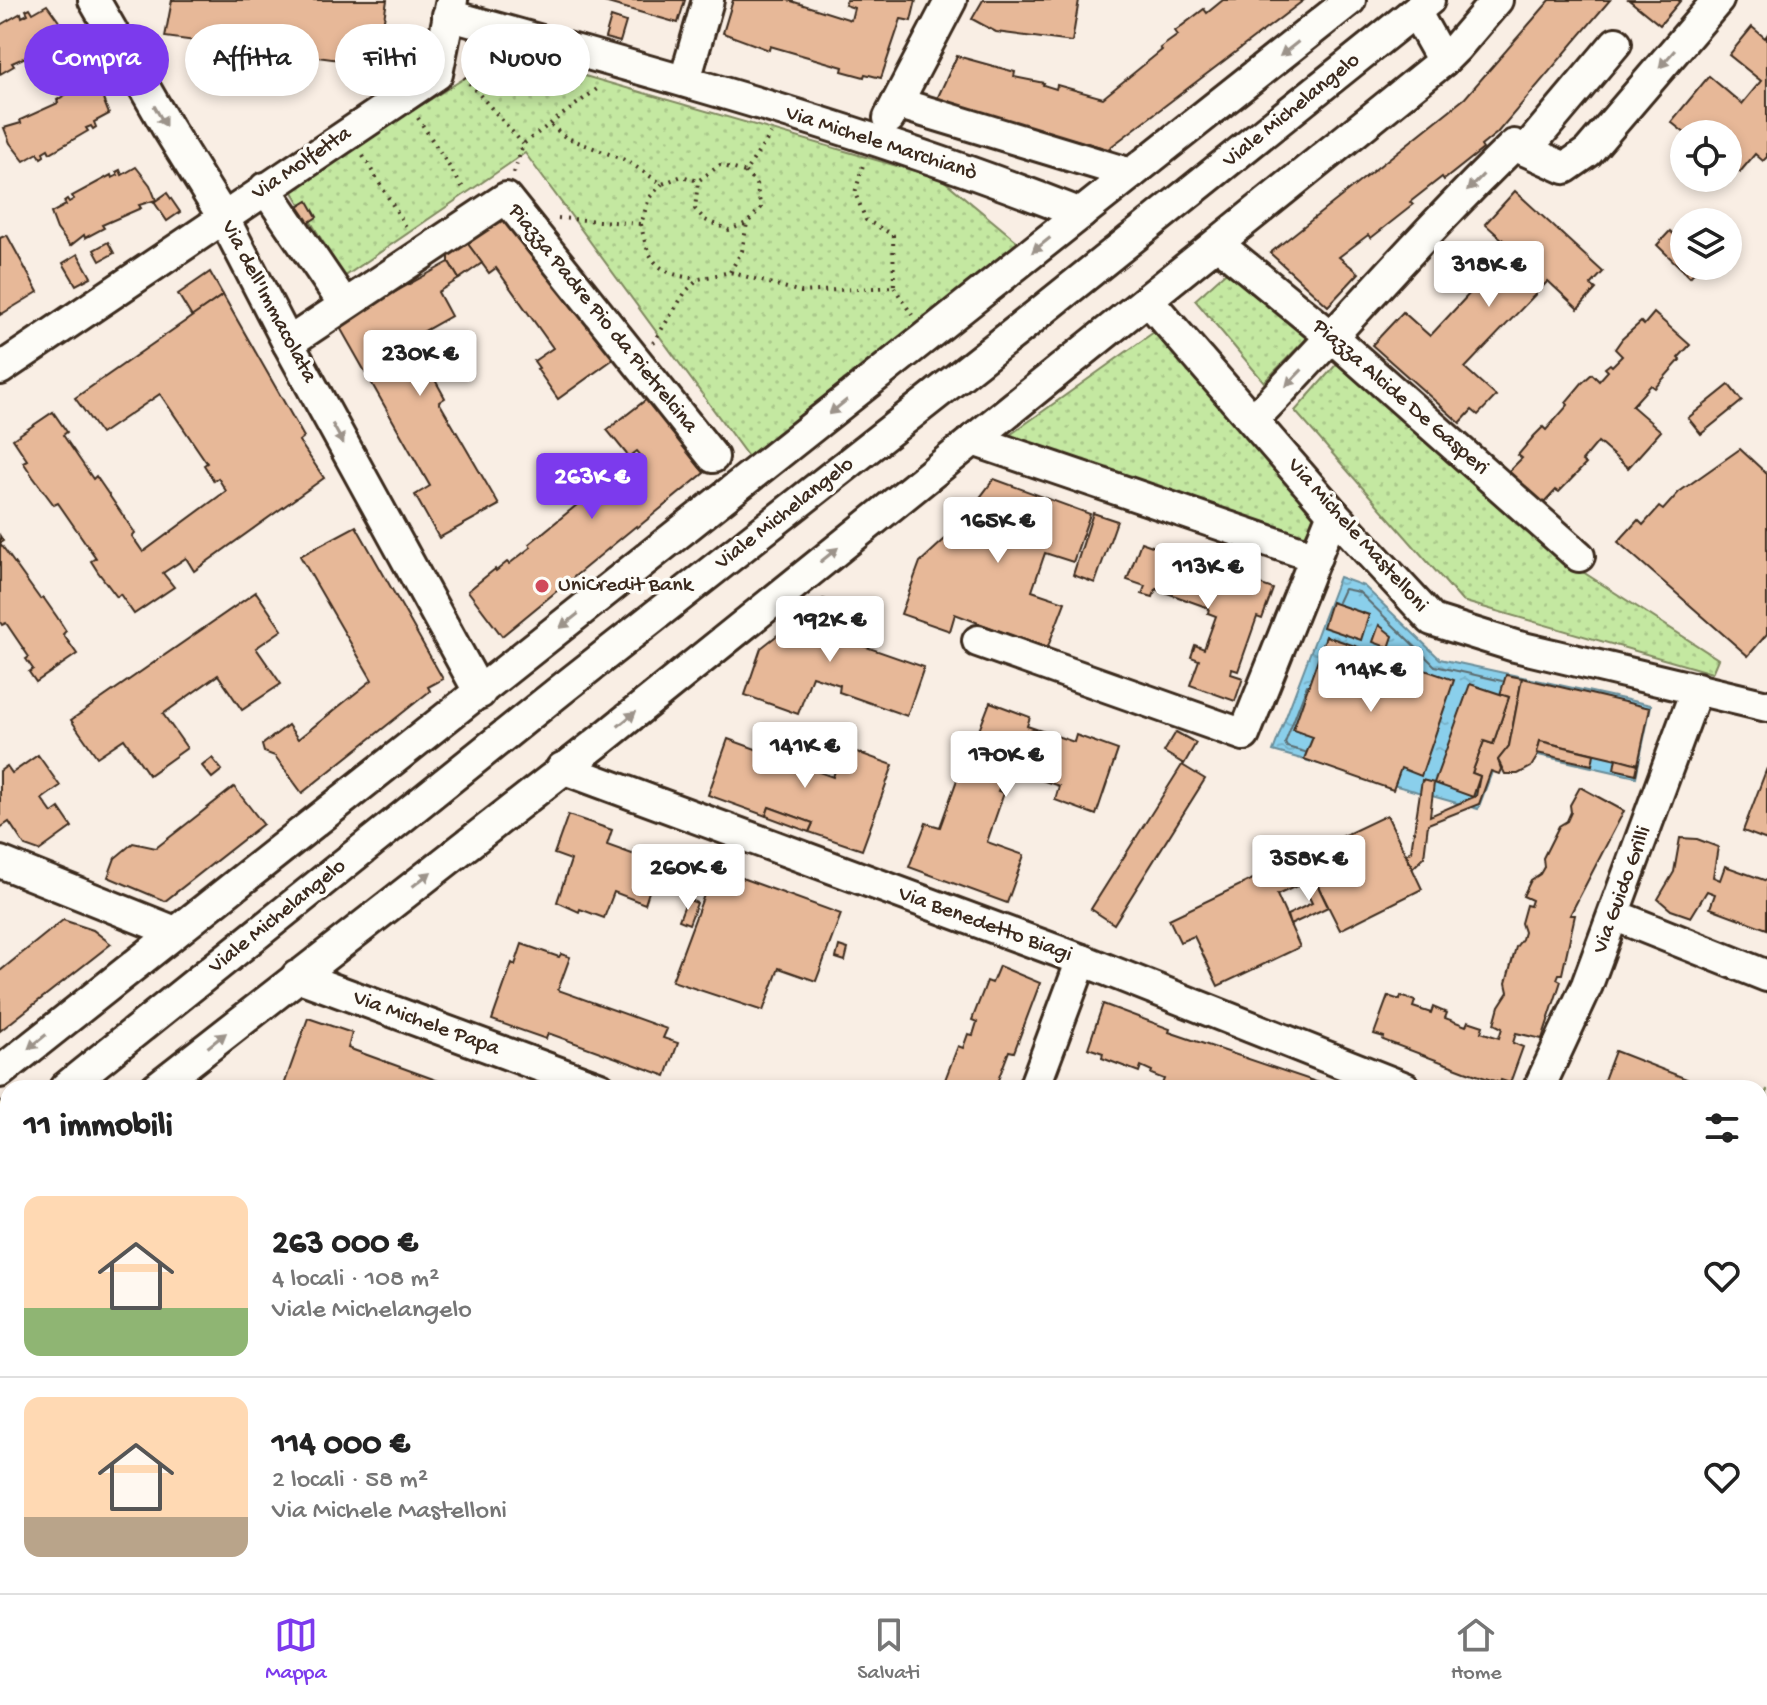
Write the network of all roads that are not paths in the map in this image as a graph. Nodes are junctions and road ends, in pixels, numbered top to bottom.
1 (94, 0) edge
2 (708, 0) edge
3 (951, 0) edge
4 (1350, 0) edge
5 (1497, 0) edge
6 (1718, 0) edge
7 (1423, 6) edge
8 (450, 8) edge
9 (1616, 43) dead end
10 (1443, 61) junction
11 (685, 80) junction
12 (897, 103) junction
13 (877, 141) junction
14 (1526, 150) junction
15 (1131, 174) junction
16 (265, 188) junction
17 (1081, 214) junction
18 (223, 217) junction
19 (1218, 244) junction
20 (1148, 300) junction
21 (344, 304) junction
22 (1333, 338) junction
23 (288, 343) junction
24 (0, 369) edge
25 (1254, 419) junction
26 (973, 440) junction
27 (713, 457) dead end
28 (1333, 513) junction
29 (1579, 556) dead end
30 (1316, 557) junction
31 (978, 641) dead end
32 (1697, 688) junction
33 (480, 693) junction
34 (1767, 706) edge
35 (562, 768) junction
36 (0, 862) edge
37 (261, 865) junction
38 (282, 913) junction
39 (1614, 915) junction
40 (175, 932) junction
41 (1082, 960) junction
42 (297, 976) junction
43 (1767, 976) edge
44 (0, 1072) edge
45 (75, 1080) edge
46 (166, 1080) edge
47 (578, 1080) edge
48 (1037, 1080) edge
49 (1385, 1080) edge
50 (1543, 1080) edge

1 -> 18 street, Via dell'Immacolata
2 - 11 street
3 - 12 street
4 -> 15 street
5 - 10 street
6 -> 14 street
7 - 10 street
7 - 38 street, Viale Michelangelo
8 - 11 street, Via Michele Marchianò
8 - 16 street, Via Molfetta
9 - 14 street
10 - 19 street
11 - 13 street, Via Michele Marchianò
12 - 13 street
12 - 15 street
13 - 17 street, Via Michele Marchianò
14 -> 22 street
15 - 17 street
16 - 18 street, Via Molfetta
16 - 21 street
17 -> 33 street
18 - 23 street, Via dell'Immacolata
18 - 24 street, Via Molfetta
19 - 20 street
19 - 22 street, Piazza Alcide De Gasperi
20 - 25 street, Via Michele Mastelloni
20 - 26 street
21 - 23 street, Piazza Padre Pio da Pietrelcina
21 - 27 street, Piazza Padre Pio da Pietrelcina
22 -> 25 street
22 - 29 street, Piazza Alcide De Gasperi
23 -> 33 street, Via dell'Immacolata
25 - 28 street, Via Michele Mastelloni
26 - 30 street
35 -> 26 street
28 - 30 street
28 - 32 street, Via Michele Mastelloni
30 - 31 street
32 - 34 street, Via Michele Mastelloni
32 - 39 street, Via Guido Grilli
33 - 37 street
35 - 41 street, Via Benedetto Biagi
42 -> 35 street
36 - 40 street
37 - 38 street
37 - 40 street
38 - 45 street, Viale Michelangelo
39 - 43 street
39 - 50 street, Via Guido Grilli
40 -> 44 street
41 - 48 street
41 - 49 street, Via Benedetto Biagi
46 -> 42 street
42 - 47 street, Via Michele Papa

